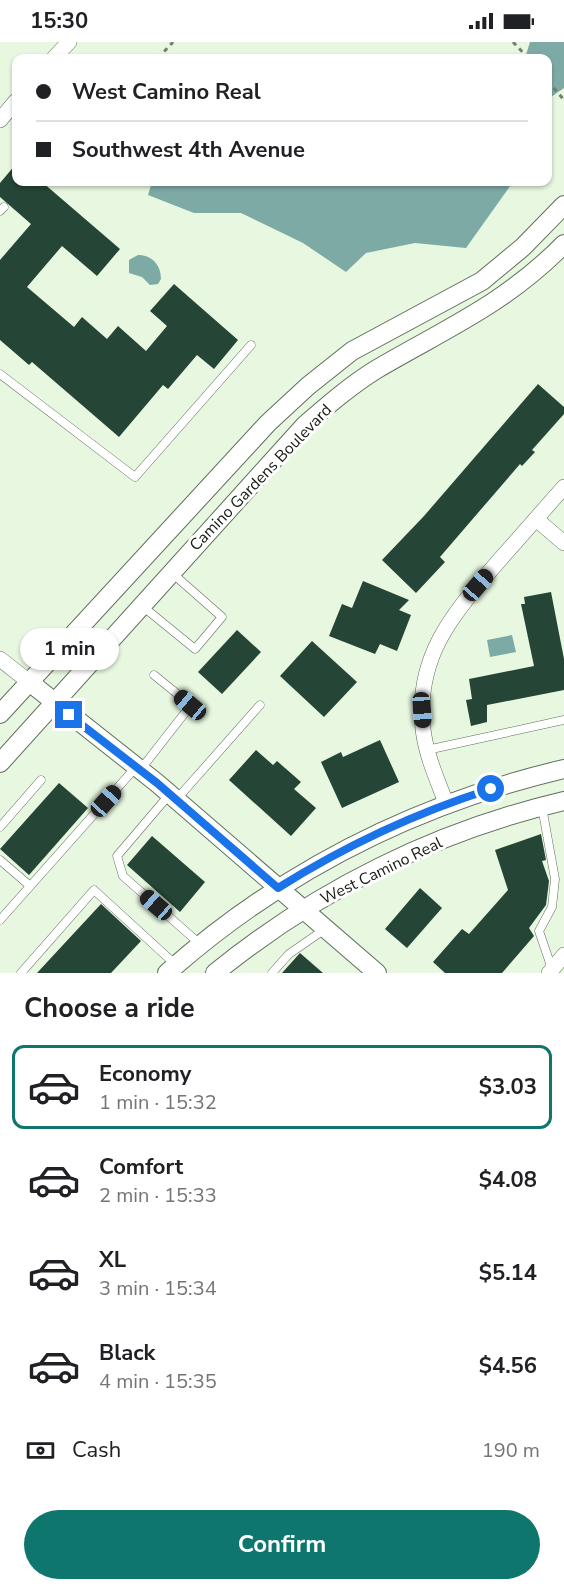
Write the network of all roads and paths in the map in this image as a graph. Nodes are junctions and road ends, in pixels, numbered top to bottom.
1 (69, 42) edge
2 (173, 42) edge
3 (514, 43) edge
4 (58, 54) edge
5 (162, 54) edge
6 (524, 54) edge
7 (552, 86) edge
8 (564, 100) edge
9 (12, 106) edge
10 (0, 120) edge
11 (564, 205) edge
12 (543, 227) junction
13 (563, 246) edge
14 (251, 345) dead end
15 (0, 374) edge
16 (239, 457) junction
17 (258, 475) junction
18 (564, 487) edge
19 (536, 519) junction
20 (564, 543) edge
21 (135, 568) junction
22 (171, 572) junction
23 (156, 588) junction
24 (141, 605) junction
25 (0, 659) edge
26 (154, 675) dead end
27 (28, 681) junction
28 (53, 702) junction
29 (260, 705) dead end
30 (0, 714) edge
31 (564, 720) edge
32 (427, 750) junction
33 (0, 763) edge
34 (138, 768) junction
35 (564, 769) edge
36 (41, 780) dead end
37 (173, 797) junction
38 (564, 801) edge
39 (446, 803) junction
40 (542, 806) junction
41 (0, 827) edge
42 (0, 860) edge
43 (29, 885) junction
44 (278, 888) junction
45 (303, 910) junction
46 (0, 920) edge
47 (325, 929) junction
48 (200, 944) junction
49 (564, 955) edge
50 (171, 969) edge
51 (551, 971) edge
52 (21, 973) edge
53 (215, 973) edge
54 (272, 973) edge
55 (376, 973) edge

1 - 4 street
2 - 5 path
3 - 6 path
7 - 8 path
9 - 10 street
11 - 12 street, Camino Gardens Boulevard
12 - 13 street
12 - 16 street, Camino Gardens Boulevard
13 - 17 street, Camino Gardens Boulevard
14 - 15 lane
16 - 17 street
16 - 21 street, Camino Gardens Boulevard
17 - 22 street, Camino Gardens Boulevard
18 - 19 street
19 - 20 street
19 - 32 street
21 - 23 street
21 - 27 street, Camino Gardens Boulevard
22 - 23 street, Camino Gardens Boulevard
22 - 24 lane
23 - 24 street, Camino Gardens Boulevard
24 - 28 street, Camino Gardens Boulevard
25 - 27 street
26 - 34 lane
27 - 28 street
27 - 30 street, Camino Gardens Boulevard
28 - 33 street, Camino Gardens Boulevard
28 - 34 street
29 - 37 lane
31 - 32 lane
32 - 39 street
34 - 37 street
34 - 43 lane
35 - 39 street, West Camino Real
36 - 41 lane
37 - 44 street
37 - 48 lane
38 - 40 street, West Camino Real
39 - 44 street, West Camino Real
40 - 45 street, West Camino Real
40 - 51 lane
42 - 43 lane
43 - 46 lane
44 - 45 street
44 - 48 street, West Camino Real
45 - 47 street
45 - 53 street, West Camino Real
47 - 54 lane
47 - 55 street
48 - 50 street, West Camino Real
49 - 51 street
50 - 52 lane

